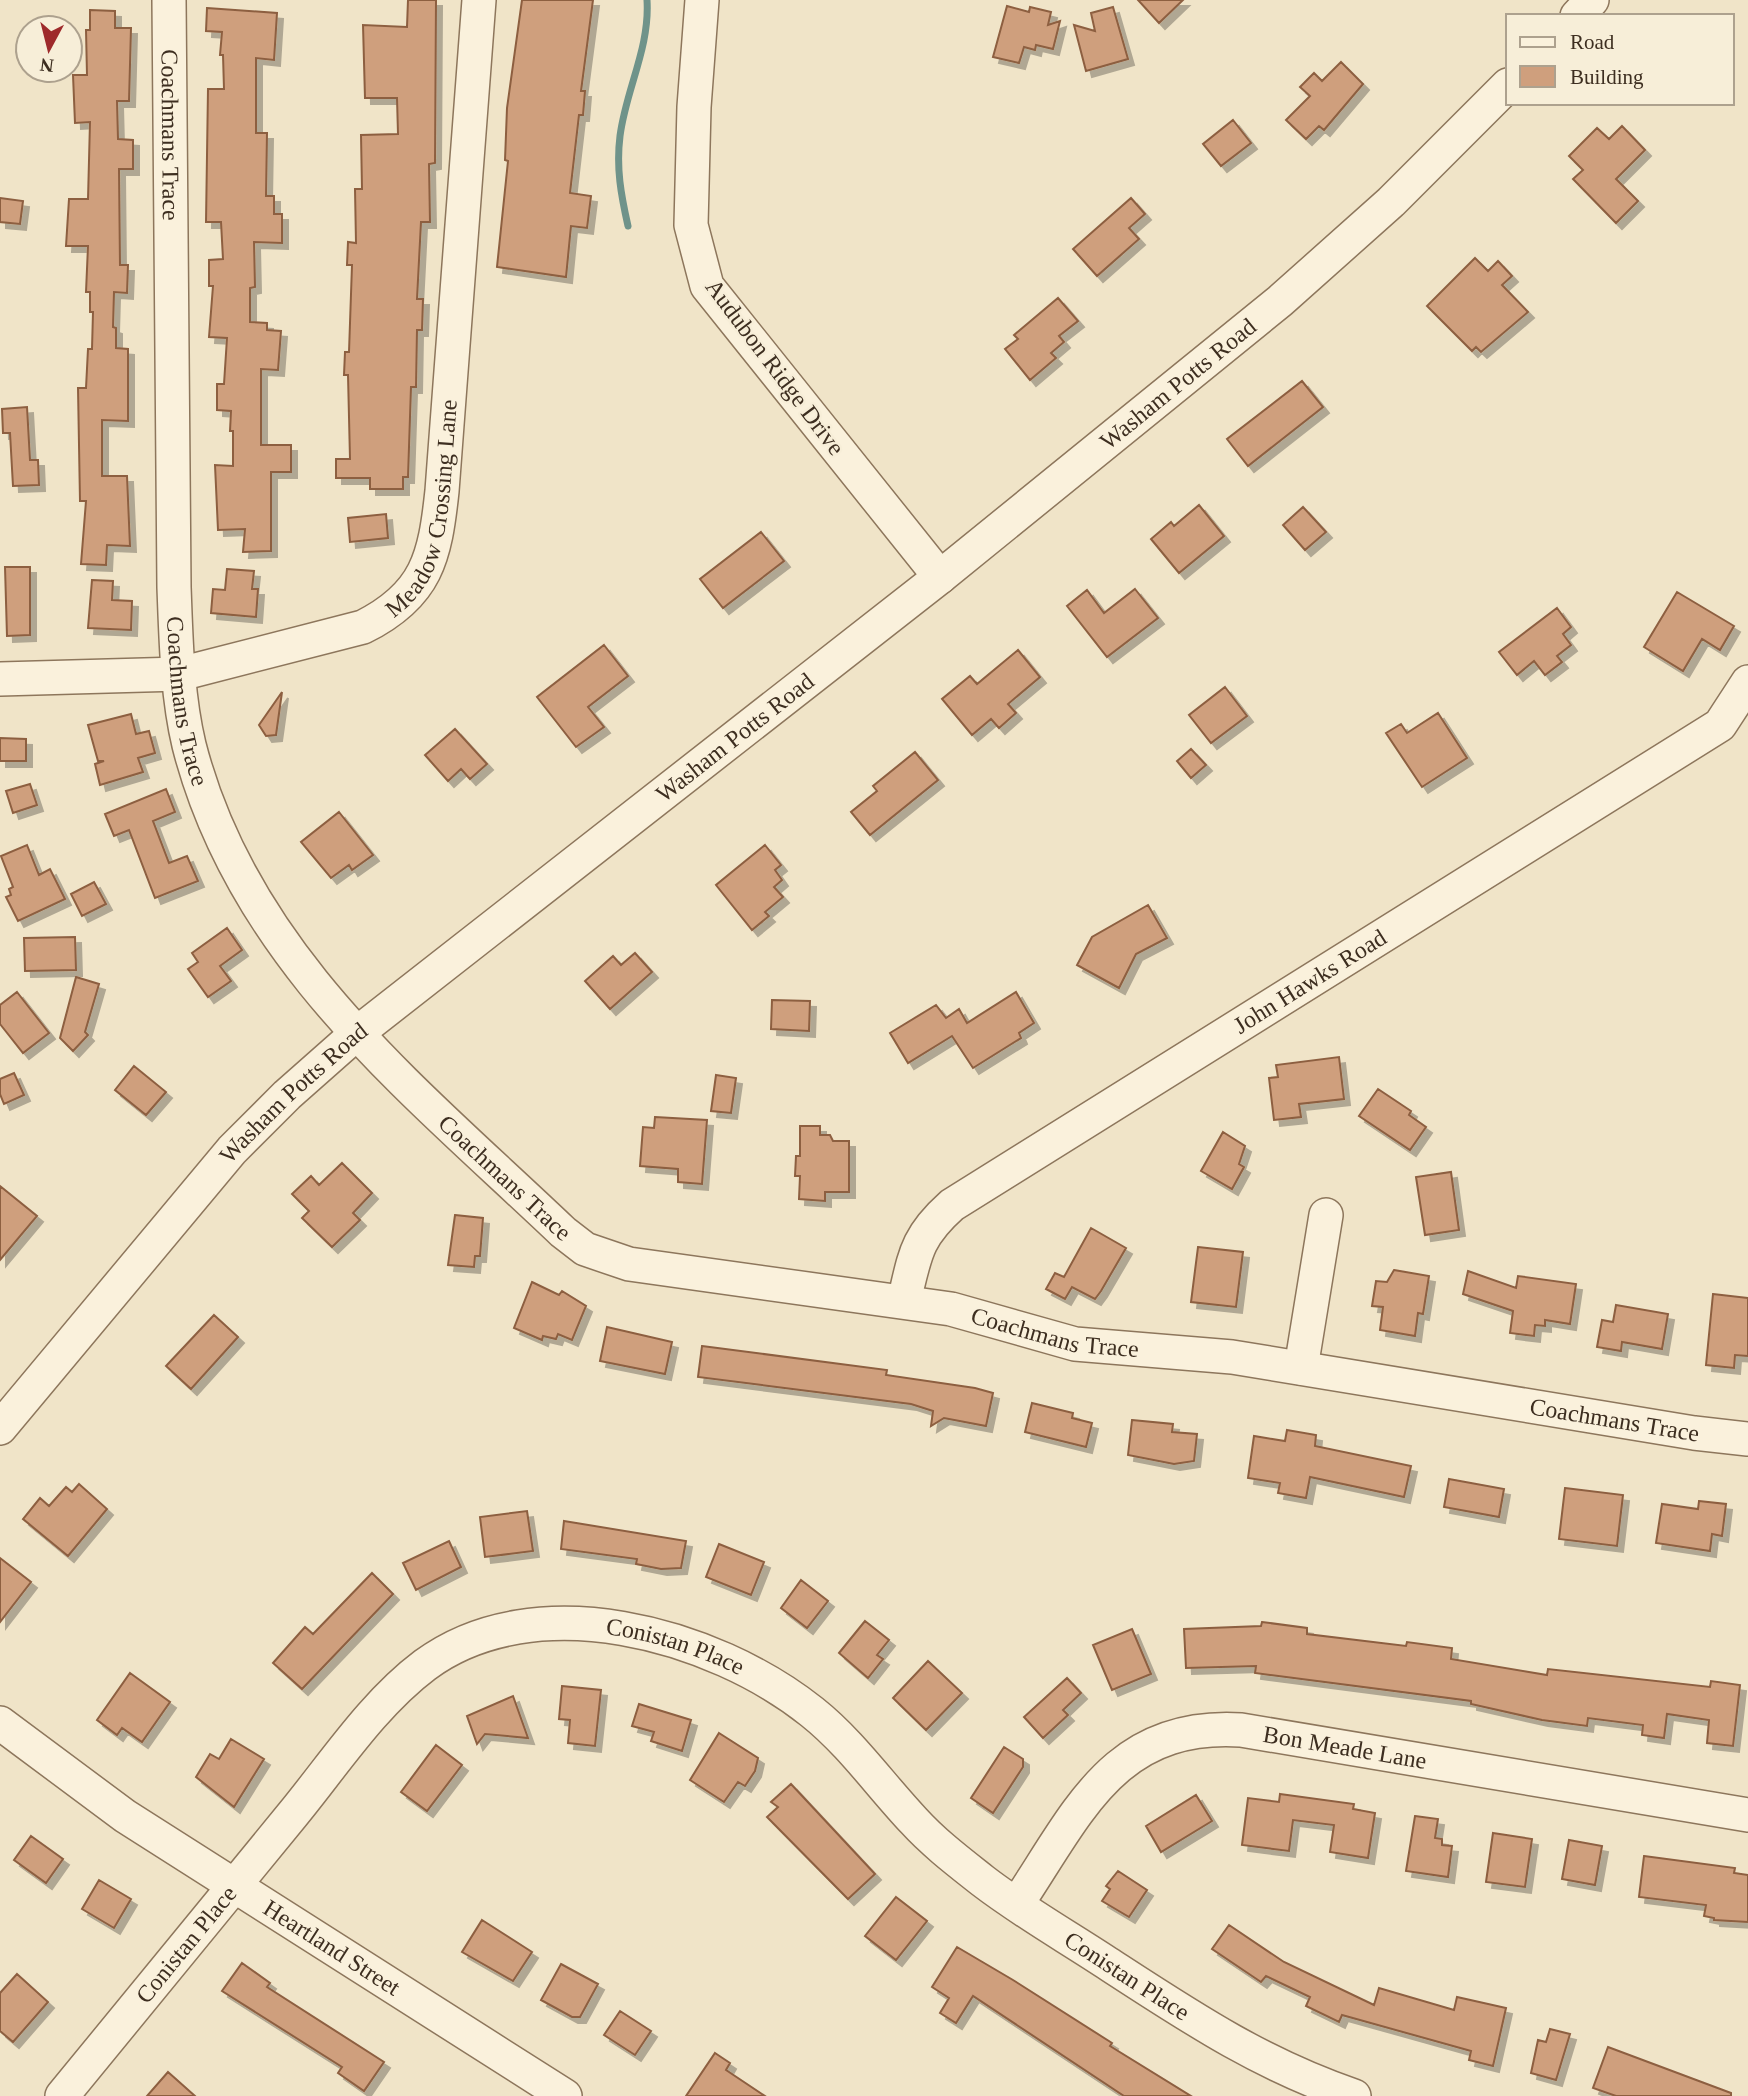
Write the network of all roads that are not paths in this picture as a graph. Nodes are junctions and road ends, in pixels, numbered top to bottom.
1 (169, 0) edge
2 (479, 0) edge
3 (702, 0) edge
4 (1592, 0) edge
5 (1579, 14) edge
6 (1506, 87) edge
7 (940, 577) junction
8 (180, 674) junction
9 (0, 679) edge
10 (1748, 682) edge
11 (356, 1034) junction
12 (1326, 1215) dead end
13 (904, 1301) junction
14 (1301, 1368) junction
15 (0, 1428) edge
16 (1748, 1439) edge
17 (0, 1723) edge
18 (1748, 1815) edge
19 (234, 1885) junction
20 (1017, 1904) junction
21 (62, 2096) edge
22 (565, 2096) edge
23 (1354, 2096) edge

1 - 8 street, Coachmans Trace
2 - 8 street, Meadow Crossing Lane
3 - 7 street, Audubon Ridge Drive
4 - 5 street
6 - 7 street, Washam Potts Road
7 - 11 street, Washam Potts Road
8 - 9 street, Meadow Crossing Lane
8 - 11 street, Coachmans Trace
10 - 13 street, John Hawks Road
11 - 13 street, Coachmans Trace
11 - 15 street, Washam Potts Road
12 - 14 street
13 - 14 street, Coachmans Trace
14 - 16 street, Coachmans Trace
17 - 19 street, Heartland Street
18 - 20 street, Bon Meade Lane
19 - 20 street, Conistan Place
19 - 21 street, Conistan Place
19 - 22 street, Heartland Street
20 - 23 street, Conistan Place

